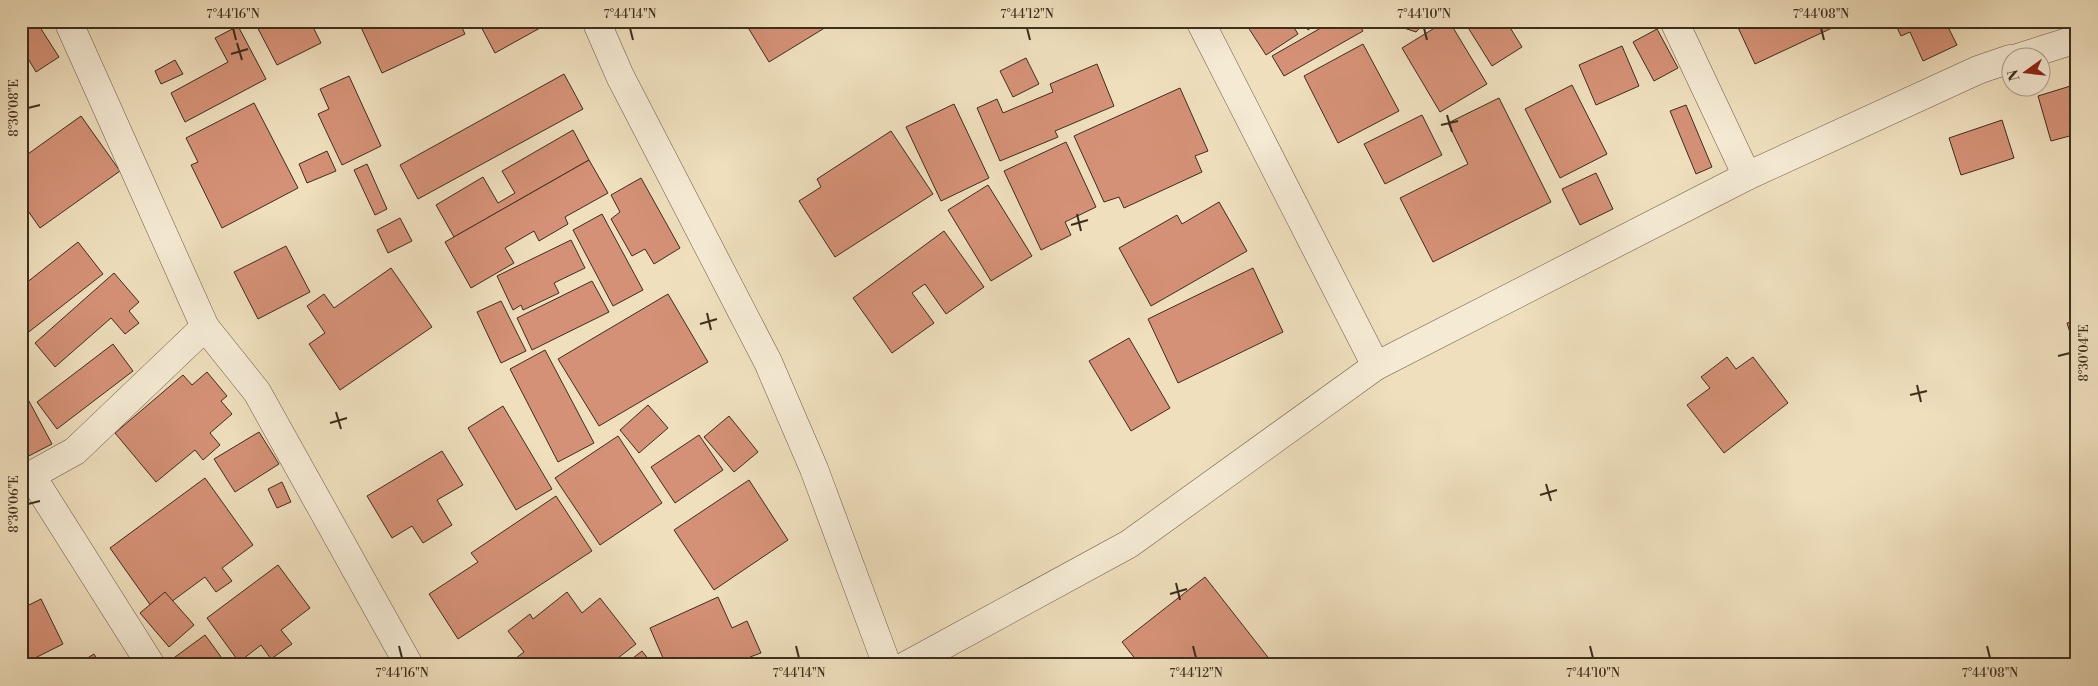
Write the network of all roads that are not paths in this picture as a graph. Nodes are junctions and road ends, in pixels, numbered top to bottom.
1 (68, 21) edge
2 (596, 21) edge
3 (1200, 21) edge
4 (1674, 21) edge
5 (2077, 39) edge
6 (2049, 48) edge
7 (2000, 63) edge
8 (1747, 176) junction
9 (205, 326) junction
10 (1376, 366) junction
11 (26, 478) edge
12 (151, 665) edge
13 (410, 665) edge
14 (886, 665) edge
15 (907, 665) edge

1 - 9 street
2 - 14 street
3 - 10 street
4 - 8 street
5 - 6 street
7 - 8 street
8 - 10 street
9 - 11 street
9 - 13 street
10 - 15 street
11 - 12 street

